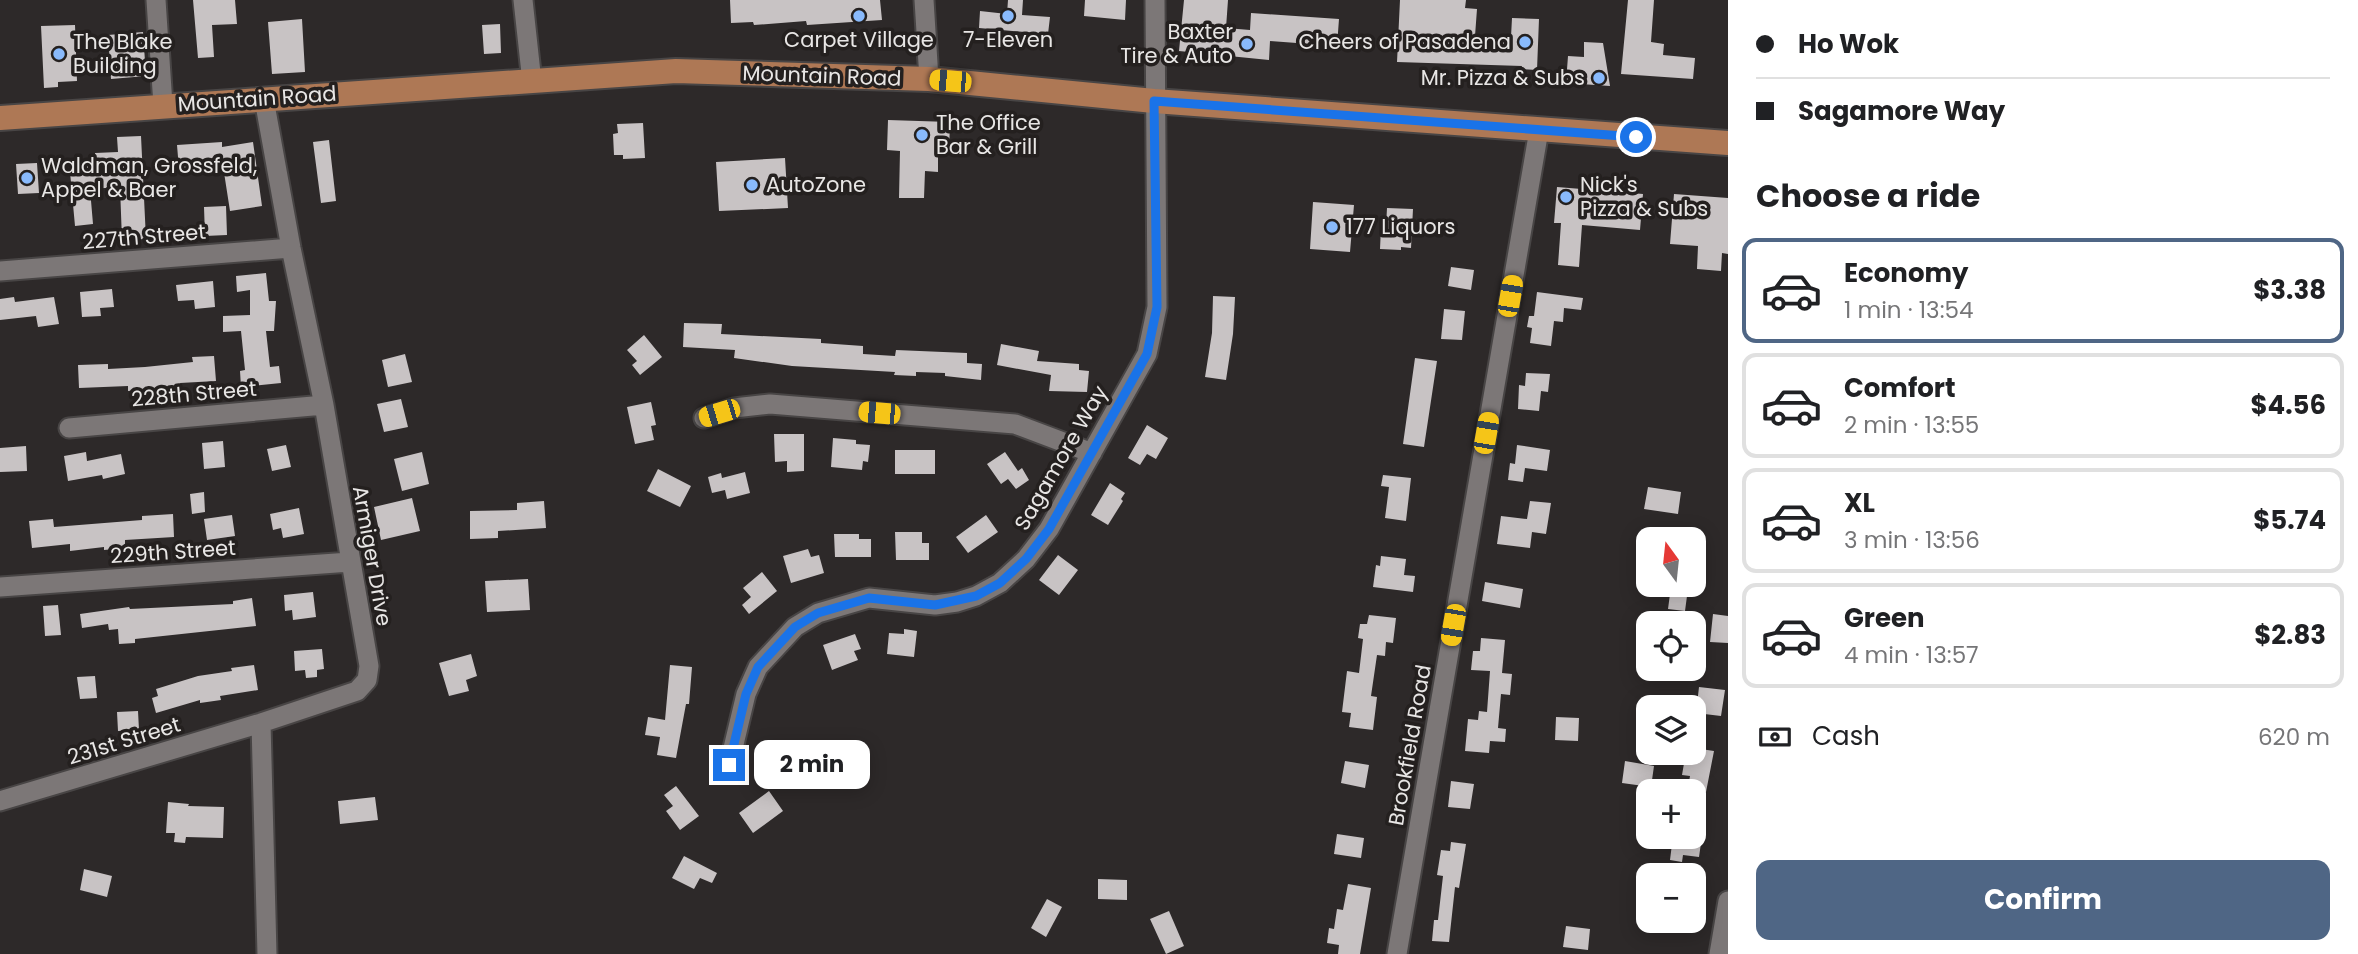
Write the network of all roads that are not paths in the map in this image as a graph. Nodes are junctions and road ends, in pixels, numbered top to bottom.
1 (156, 0) edge
2 (523, 0) edge
3 (924, 0) edge
4 (1155, 0) edge
5 (929, 79) junction
6 (532, 82) junction
7 (264, 99) junction
8 (1154, 101) junction
9 (163, 105) junction
10 (0, 118) edge
11 (1539, 130) junction
12 (1728, 143) edge
13 (291, 248) junction
14 (0, 271) edge
15 (324, 405) junction
16 (704, 418) dead end
17 (69, 428) dead end
18 (1092, 453) junction
19 (350, 562) junction
20 (0, 587) edge
21 (261, 723) junction
22 (729, 765) dead end
23 (0, 801) edge
24 (1728, 901) edge
25 (267, 954) edge
26 (1396, 954) edge
27 (1719, 954) edge

1 - 9 street
2 - 6 street
3 - 5 street
4 - 8 street, Sagamore Way
5 - 6 main road, Mountain Road
5 - 8 main road, Mountain Road
6 - 7 main road, Mountain Road
7 - 9 main road, Mountain Road
7 - 13 street, Armiger Drive
8 - 11 main road, Mountain Road
8 - 18 street, Sagamore Way
9 - 10 main road, Mountain Road
11 - 12 main road, Mountain Road
11 - 26 street, Brookfield Road
13 - 14 street, 227th Street
13 - 15 street, Armiger Drive
15 - 17 street, 228th Street
15 - 19 street, Armiger Drive
16 - 18 street
18 - 22 street, Sagamore Way
19 - 20 street, 229th Street
19 - 21 street, Armiger Drive
21 - 23 street, 231st Street
21 - 25 street
24 - 27 street

